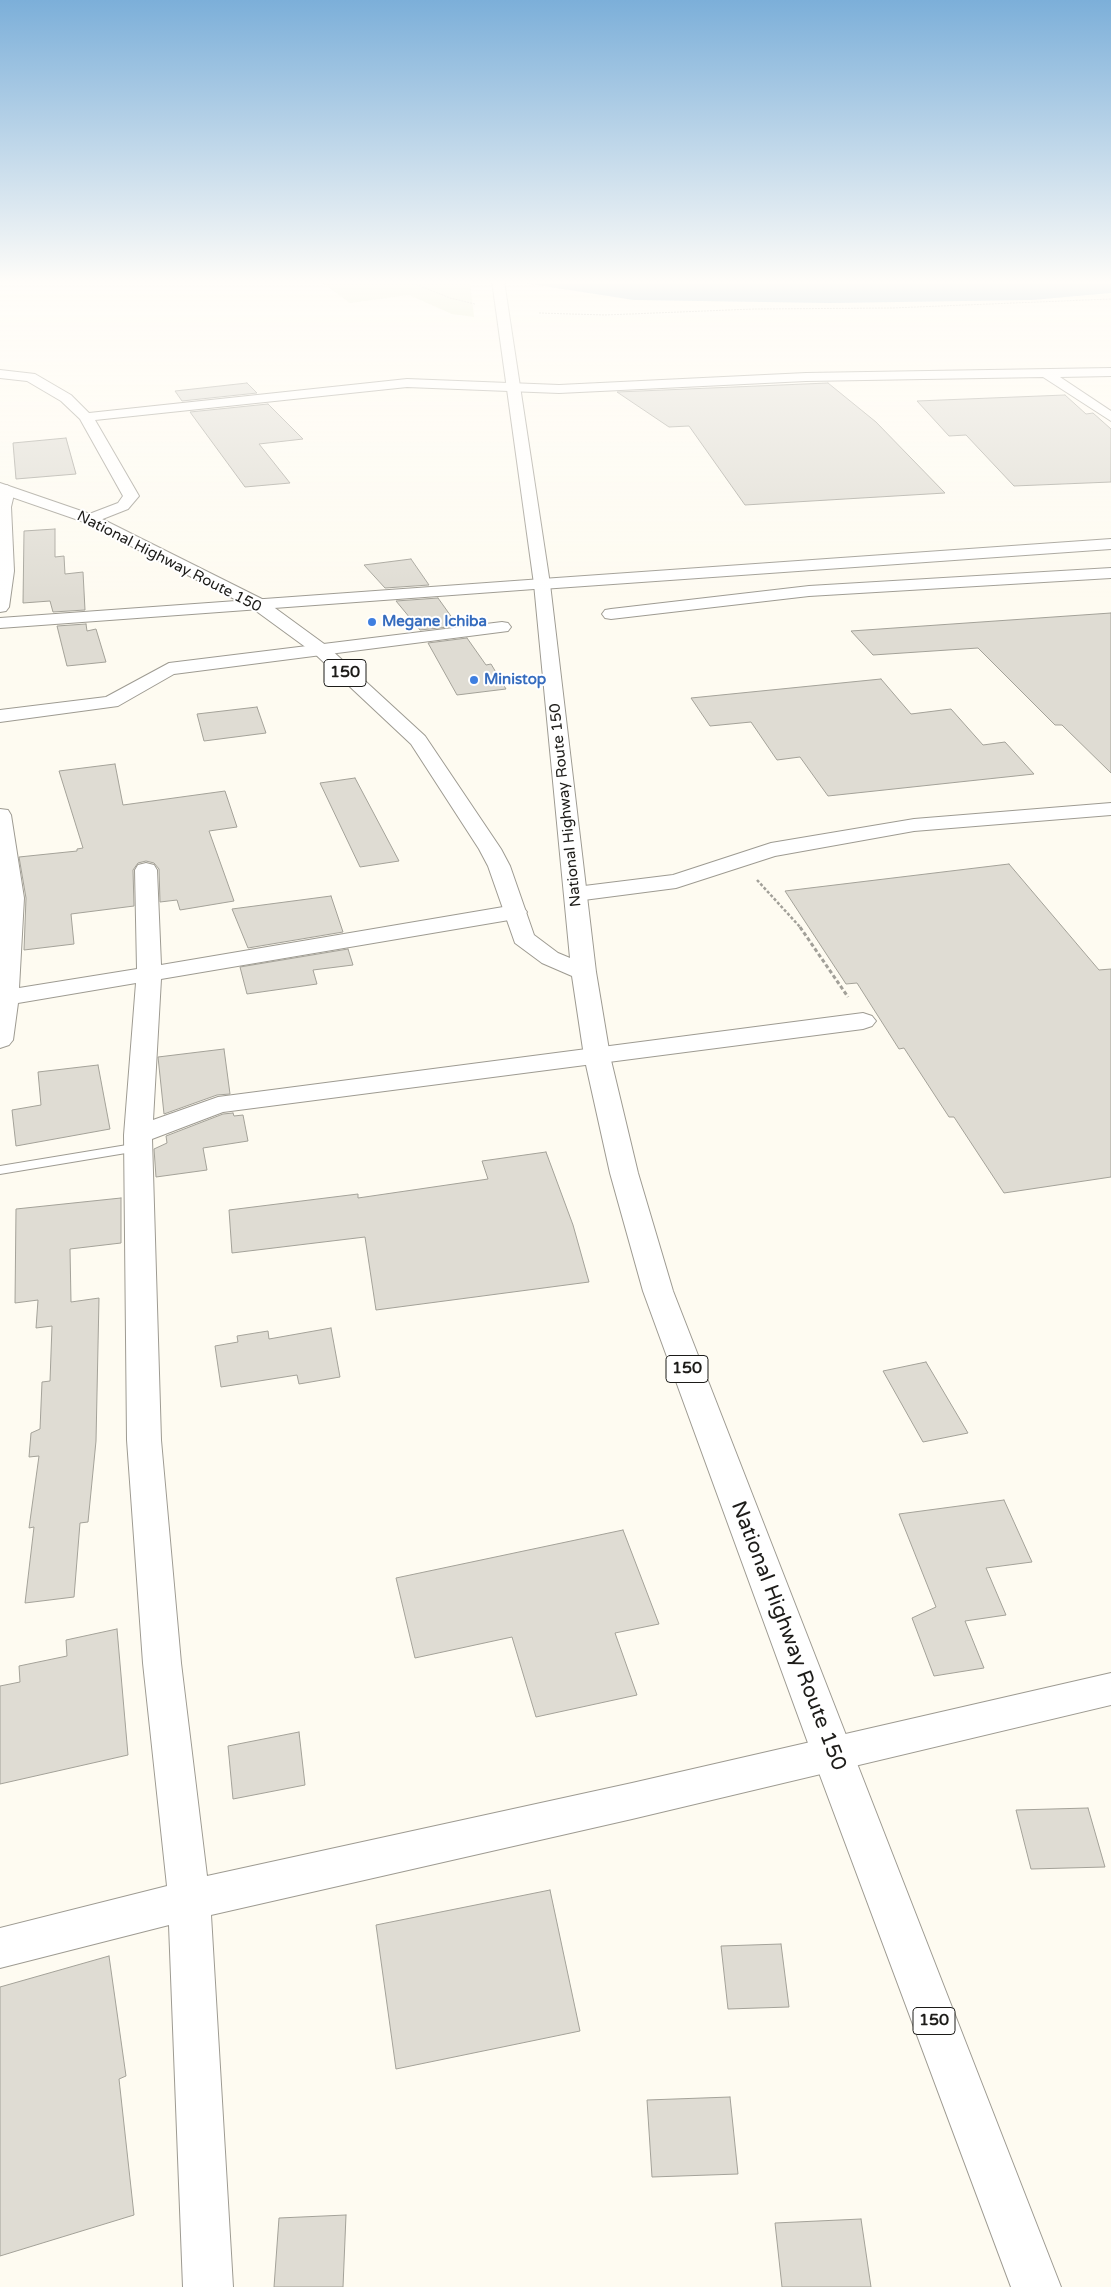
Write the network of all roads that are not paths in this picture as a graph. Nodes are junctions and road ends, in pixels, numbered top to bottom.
1 (49, 388) edge
2 (363, 388) edge
3 (507, 388) edge
4 (513, 388) junction
5 (600, 388) edge
6 (1068, 388) edge
7 (1111, 416) edge
8 (86, 417) junction
9 (4, 489) edge
10 (90, 519) junction
11 (1111, 544) edge
12 (3, 571) edge
13 (1111, 573) edge
14 (542, 584) junction
15 (258, 604) junction
16 (0, 607) edge
17 (611, 614) dead end
18 (0, 623) edge
19 (502, 627) dead end
20 (321, 650) junction
21 (0, 716) edge
22 (1111, 809) edge
23 (0, 815) edge
24 (146, 870) dead end
25 (576, 894) junction
26 (515, 912) junction
27 (584, 972) junction
28 (148, 975) junction
29 (3, 999) edge
30 (863, 1021) road end
31 (0, 1040) edge
32 (597, 1056) junction
33 (138, 1141) junction
34 (0, 1170) edge
35 (1111, 1689) edge
36 (832, 1754) junction
37 (189, 1900) junction
38 (0, 1948) edge
39 (208, 2287) edge
40 (1036, 2287) edge

1 - 8 main road
2 - 8 main road
3 - 4 main road
4 - 5 main road
4 - 14 main road, National Highway Route 150 / 150
6 - 7 main road
8 - 10 main road
9 - 10 main road, National Highway Route 150 / 150
9 - 12 main road
10 - 15 main road, National Highway Route 150 / 150
11 - 14 main road
12 - 16 main road
13 - 17 main road
14 - 15 main road
14 - 25 main road, National Highway Route 150 / 150
15 - 18 main road
15 - 20 main road, National Highway Route 150 / 150
19 - 20 main road
20 - 21 main road
20 - 26 main road, National Highway Route 150 / 150
22 - 25 main road
23 - 29 main road
24 - 28 main road
25 - 27 main road, National Highway Route 150 / 150
26 - 27 main road, National Highway Route 150 / 150
26 - 28 main road
27 - 32 main road, National Highway Route 150 / 150
28 - 29 main road
28 - 33 main road
29 - 31 main road
30 - 32 main road
32 - 33 main road
32 - 36 main road, National Highway Route 150 / 150
33 - 34 lane
33 - 37 main road
35 - 36 main road
36 - 37 main road
36 - 40 main road, National Highway Route 150 / 150
37 - 38 main road
37 - 39 main road

